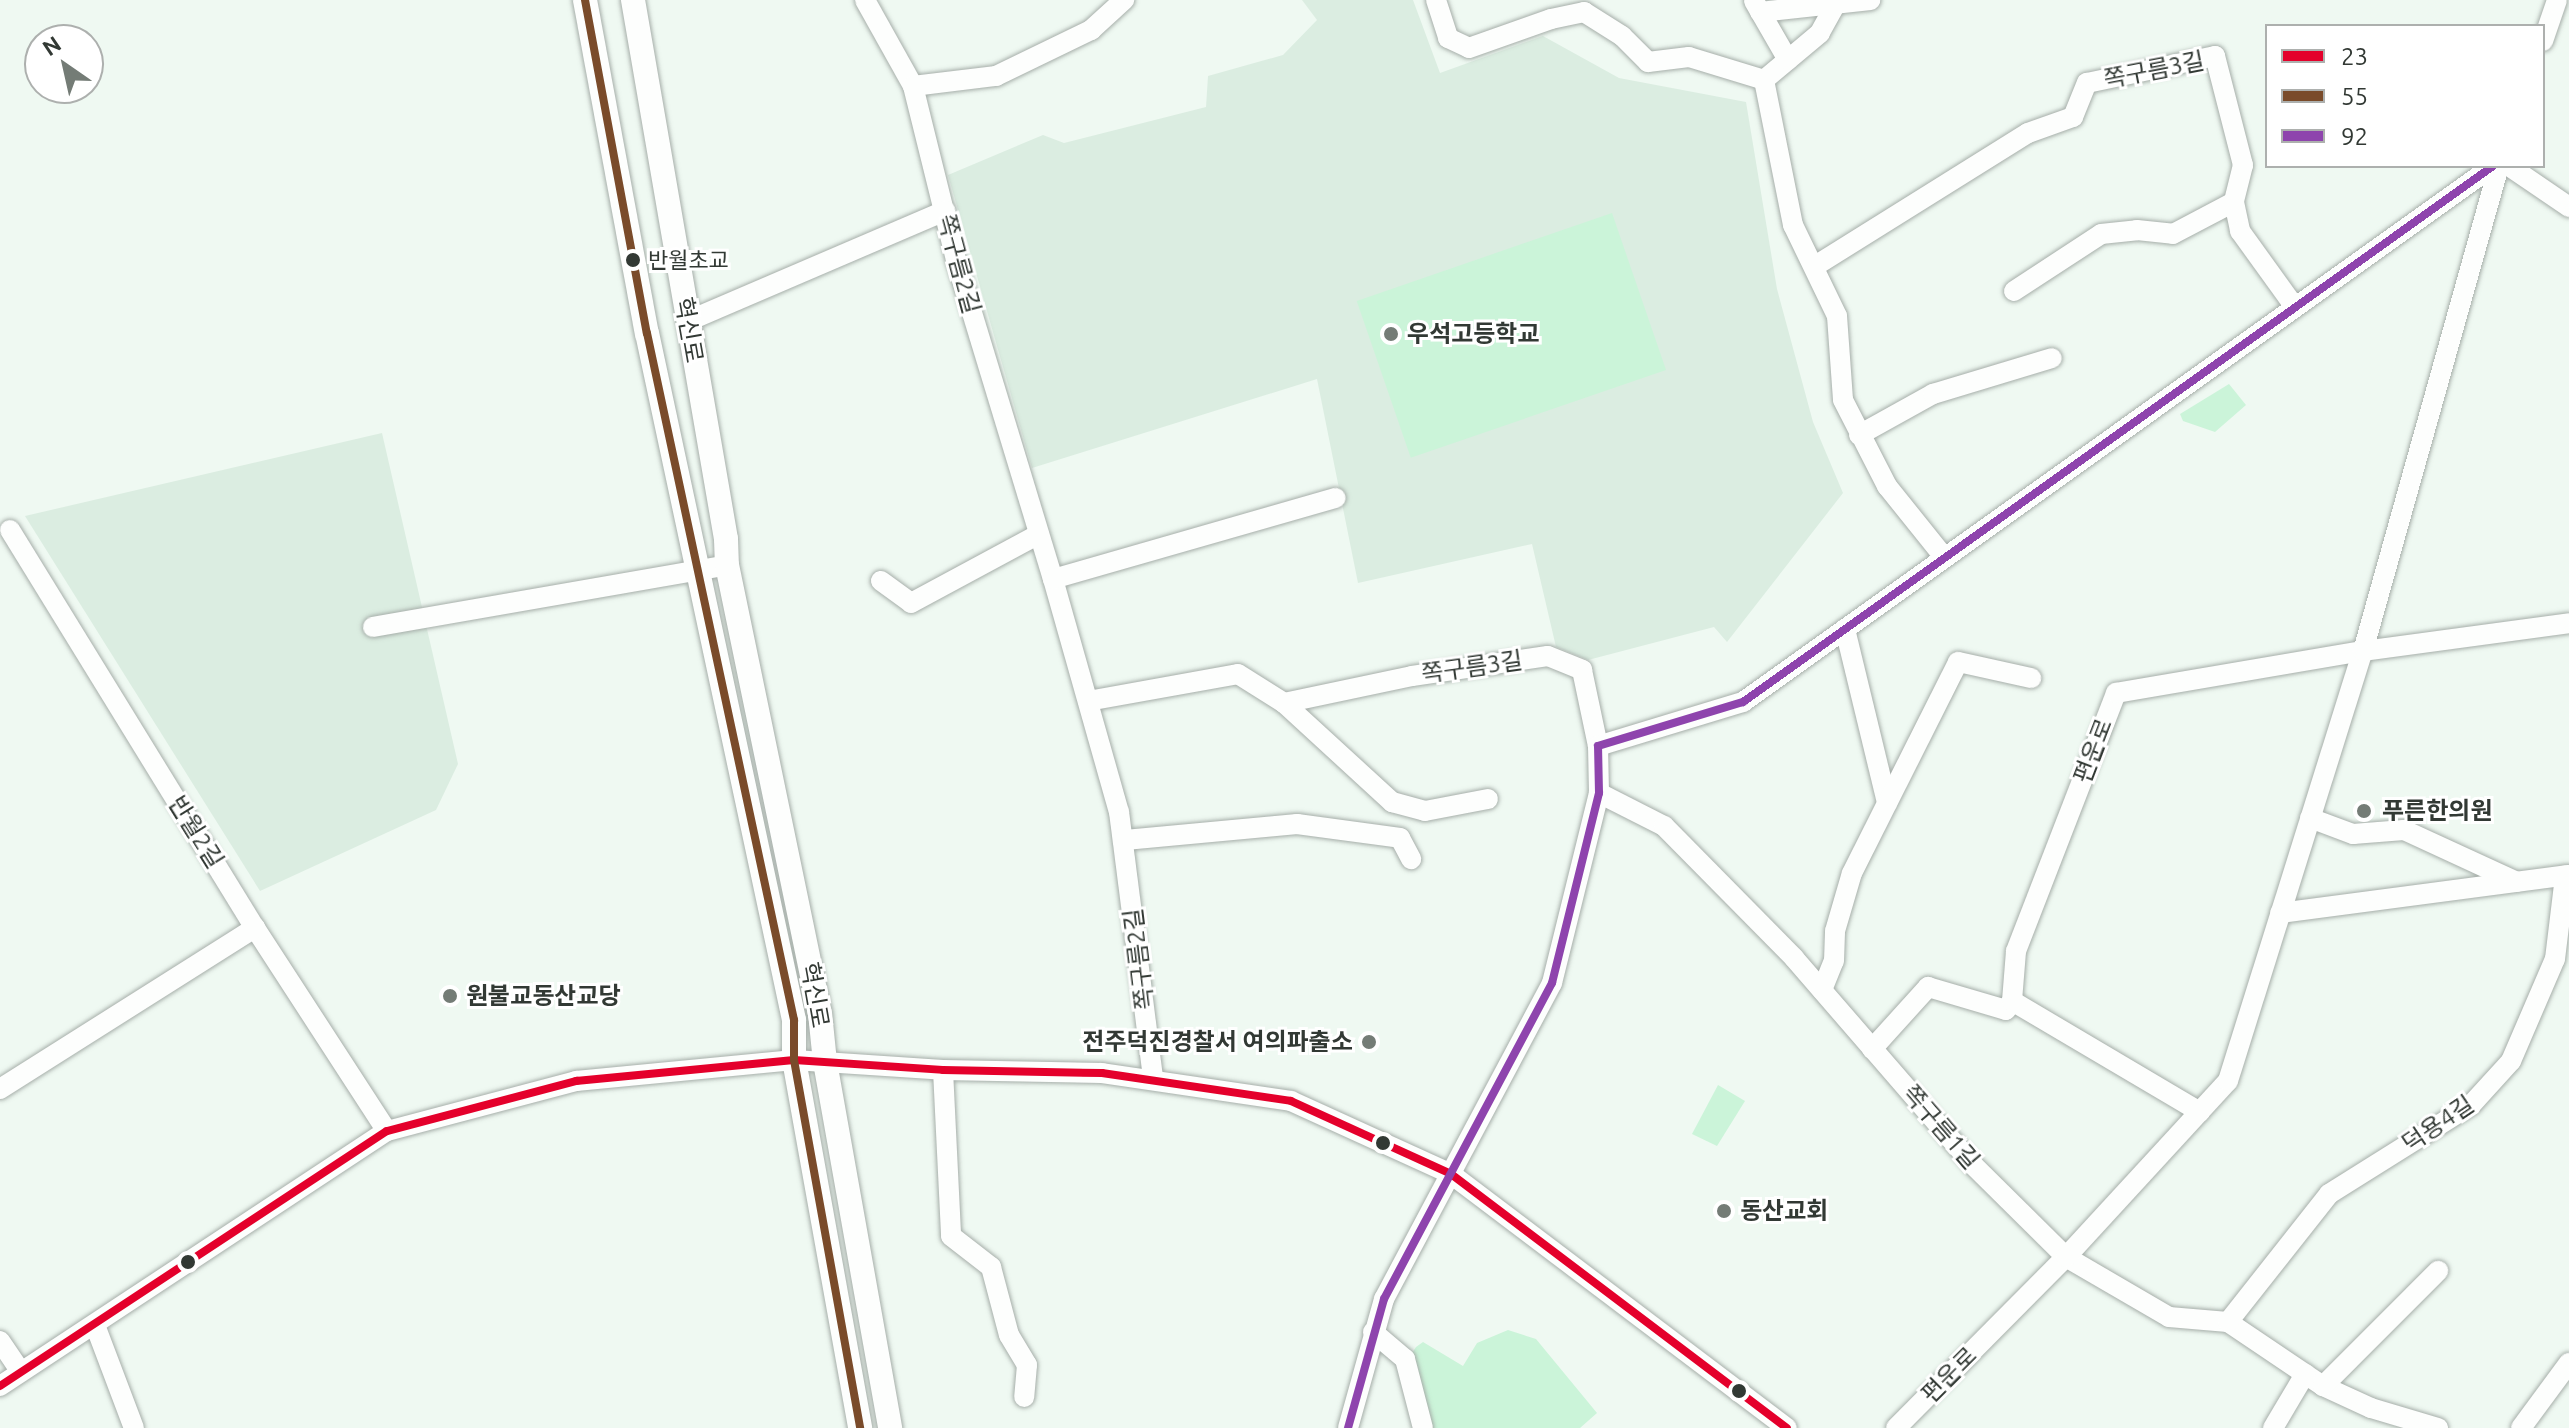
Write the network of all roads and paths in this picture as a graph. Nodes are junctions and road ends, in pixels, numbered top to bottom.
1 (585, 0) edge
2 (633, 0) edge
3 (865, 0) edge
4 (1124, 0) edge
5 (1436, 0) edge
6 (1870, 0) edge
7 (2557, 0) edge
8 (1837, 2) edge
9 (1757, 6) edge
10 (2545, 35) edge
11 (1788, 60) junction
12 (1764, 80) junction
13 (913, 86) junction
14 (2490, 168) edge
15 (2498, 168) edge
16 (2512, 168) edge
17 (2234, 202) junction
18 (2569, 207) edge
19 (945, 211) junction
20 (1815, 266) junction
21 (2014, 291) dead end
22 (2294, 306) junction
23 (688, 321) junction
24 (2052, 358) dead end
25 (1859, 435) junction
26 (1336, 498) dead end
27 (10, 530) dead end
28 (1039, 534) junction
29 (1944, 557) junction
30 (727, 565) junction
31 (700, 572) junction
32 (1053, 579) junction
33 (881, 581) dead end
34 (2569, 623) edge
35 (373, 627) dead end
36 (1845, 629) junction
37 (2363, 651) junction
38 (2031, 678) dead end
39 (1088, 701) junction
40 (1284, 703) junction
41 (1598, 746) junction
42 (1599, 793) junction
43 (1488, 799) dead end
44 (1887, 803) junction
45 (2310, 818) junction
46 (1125, 840) junction
47 (1411, 859) dead end
48 (2567, 875) edge
49 (2517, 882) junction
50 (2280, 913) junction
51 (255, 928) junction
52 (1822, 990) junction
53 (2012, 1001) junction
54 (1872, 1049) junction
55 (794, 1060) junction
56 (825, 1062) junction
57 (943, 1070) junction
58 (1153, 1078) junction
59 (0, 1089) edge
60 (2200, 1112) junction
61 (387, 1131) junction
62 (1451, 1174) junction
63 (2066, 1257) junction
64 (2438, 1271) dead end
65 (2228, 1322) junction
66 (95, 1325) junction
67 (1373, 1332) junction
68 (0, 1341) edge
69 (2569, 1363) edge
70 (21, 1372) junction
71 (2314, 1380) junction
72 (0, 1386) edge
73 (1024, 1397) dead end
74 (134, 1428) edge
75 (860, 1428) edge
76 (890, 1428) edge
77 (1348, 1428) edge
78 (1423, 1428) edge
79 (1787, 1428) edge
80 (1896, 1428) edge
81 (2273, 1428) edge
82 (2438, 1428) edge
83 (2521, 1428) edge

1 - 31 street, 혁신로
2 - 23 street, 혁신로
3 - 13 street, 쪽구름2길
4 - 13 street
5 - 12 street
6 - 8 street
7 - 10 street
8 - 9 street
8 - 11 street
9 - 11 street
11 - 12 street
12 - 20 street
13 - 19 street, 쪽구름2길
14 - 22 street
15 - 37 street, 편운로
16 - 18 street
17 - 20 street, 쪽구름3길
17 - 21 street
17 - 22 street
19 - 23 street
19 - 28 street, 쪽구름2길
20 - 25 street
22 - 29 street
23 - 30 street, 혁신로
24 - 25 street
25 - 29 street
26 - 32 street
27 - 51 street, 반월2길
28 - 32 street, 쪽구름2길
28 - 33 street
29 - 36 street
30 - 31 street
30 - 56 street, 혁신로
31 - 35 street
31 - 55 street, 혁신로
32 - 39 street, 쪽구름2길
34 - 37 street, 편운로
36 - 41 street
36 - 44 street
37 - 45 street, 편운로
37 - 53 street, 편운로
38 - 44 street
39 - 40 street
39 - 46 street, 쪽구름2길
40 - 41 street, 쪽구름3길
40 - 43 street
41 - 42 street
42 - 52 street, 쪽구름1길
42 - 62 street
44 - 52 street
45 - 49 street
45 - 50 street, 편운로
46 - 47 street
46 - 58 street, 쪽구름2길
48 - 49 street
48 - 65 street, 덕용4길
49 - 50 street
50 - 60 street, 편운로
51 - 59 street
51 - 61 street, 반월2길
52 - 54 street, 쪽구름1길
53 - 54 street
53 - 60 street
54 - 63 street, 쪽구름1길
55 - 56 street
55 - 61 street
55 - 75 street, 혁신로
56 - 57 street
56 - 76 street, 혁신로
57 - 58 street
57 - 73 street
58 - 62 street
60 - 63 street, 편운로
61 - 66 street
62 - 67 street
62 - 79 street
63 - 65 street
63 - 80 street, 편운로
64 - 71 street
65 - 71 street
66 - 70 street
66 - 74 street
67 - 77 street
67 - 78 street
68 - 70 street
69 - 83 street
70 - 72 street
71 - 81 street
71 - 82 street

